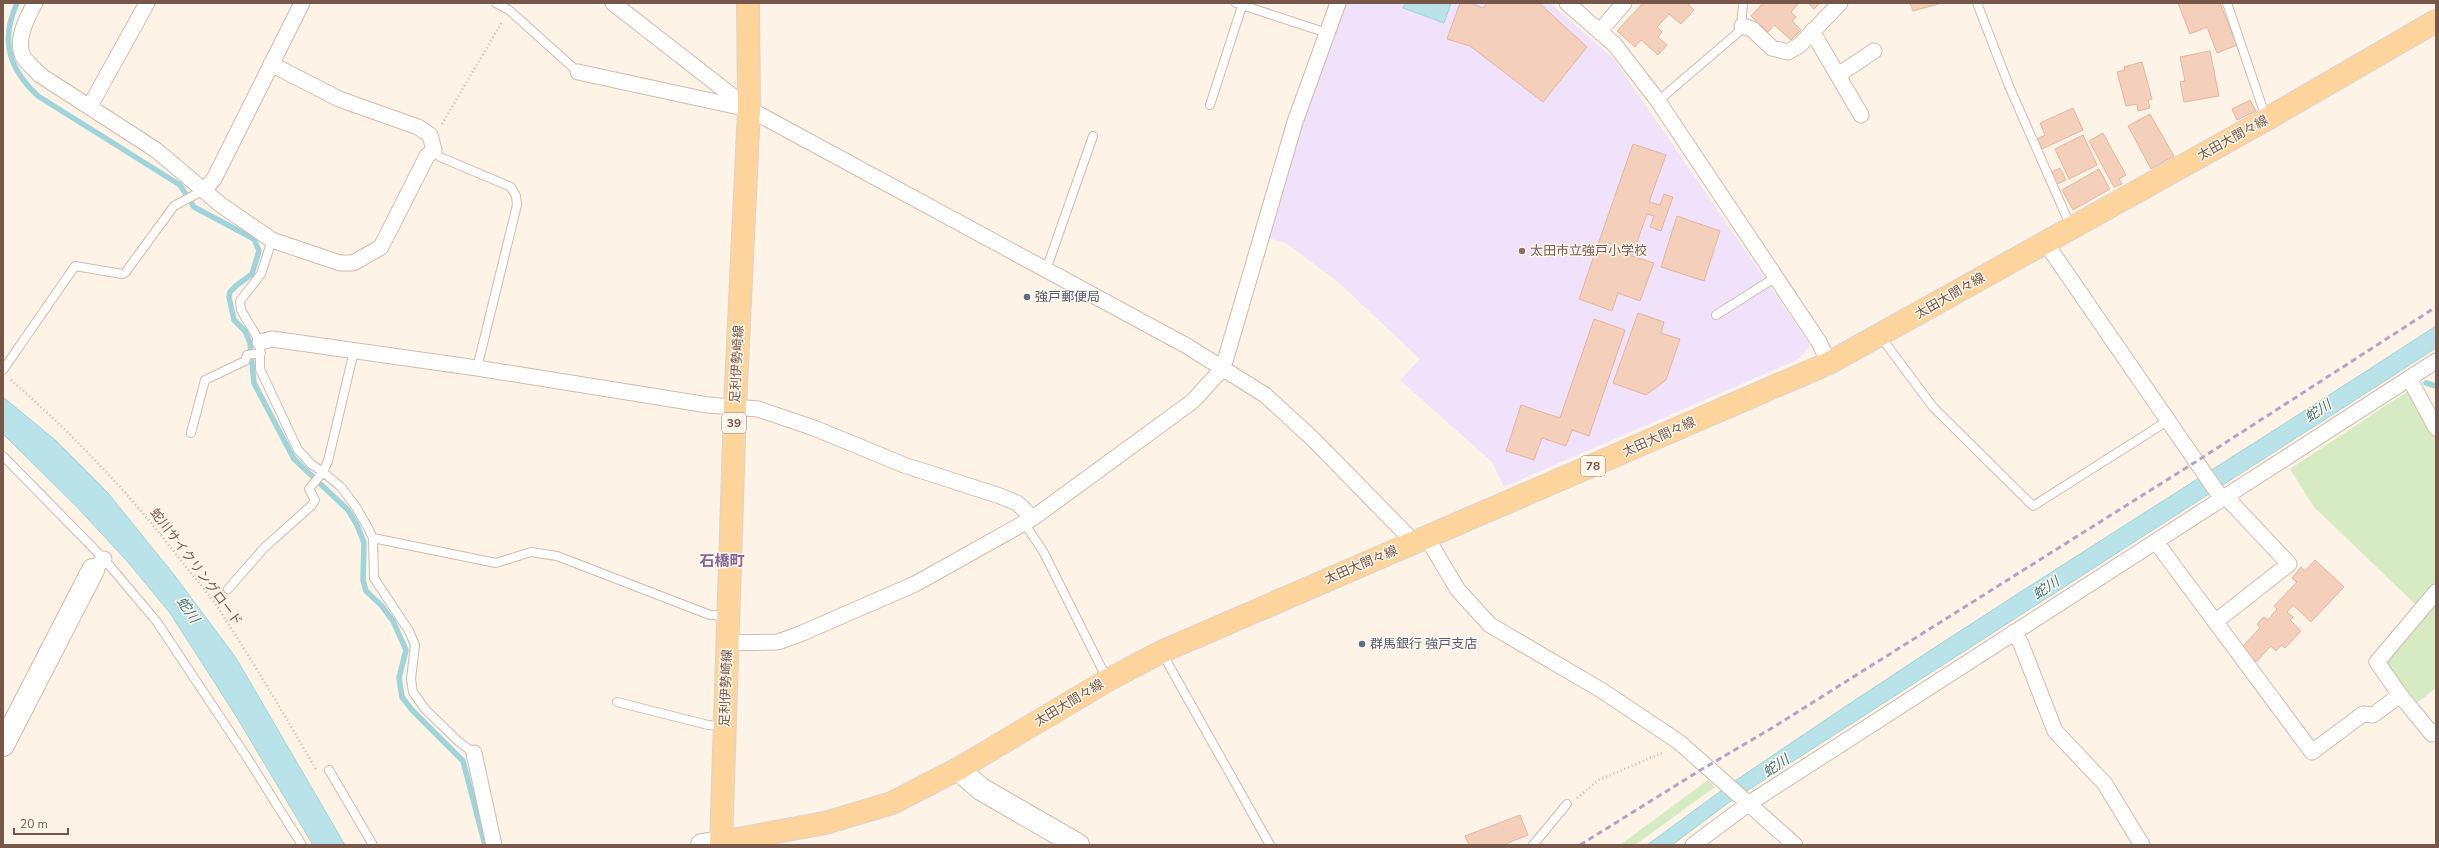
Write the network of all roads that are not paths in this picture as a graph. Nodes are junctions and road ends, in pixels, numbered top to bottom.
1 (35, 3) edge
2 (147, 3) edge
3 (496, 3) edge
4 (613, 3) edge
5 (748, 3) edge
6 (1338, 3) edge
7 (1567, 3) edge
8 (1624, 3) edge
9 (1743, 3) edge
10 (1840, 3) edge
11 (1977, 3) edge
12 (2227, 3) edge
13 (299, 4) edge
14 (1241, 4) edge
15 (2436, 21) edge
16 (1742, 26) junction
17 (1600, 31) junction
18 (1812, 31) junction
19 (1327, 33) junction
20 (1874, 51) dead end
21 (271, 64) junction
22 (578, 72) joint
23 (1838, 75) junction
24 (1658, 101) junction
25 (1210, 105) dead end
26 (90, 106) junction
27 (749, 109) junction
28 (1861, 115) dead end
29 (2267, 119) junction
30 (1093, 136) dead end
31 (434, 150) junction
32 (204, 190) junction
33 (2072, 228) junction
34 (272, 240) junction
35 (2045, 242) junction
36 (1046, 270) junction
37 (1776, 277) junction
38 (1716, 315) dead end
39 (1880, 336) junction
40 (260, 347) junction
41 (354, 352) junction
42 (1829, 363) junction
43 (2433, 366) edge
44 (477, 368) junction
45 (1223, 368) junction
46 (3, 370) edge
47 (2409, 378) junction
48 (734, 408) junction
49 (2168, 420) junction
50 (2436, 428) edge
51 (191, 433) dead end
52 (3, 456) edge
53 (323, 472) junction
54 (2222, 496) junction
55 (1028, 520) junction
56 (373, 538) junction
57 (1419, 541) junction
58 (2156, 542) junction
59 (99, 564) junction
60 (228, 589) dead end
61 (2436, 592) edge
62 (728, 616) junction
63 (2215, 622) junction
64 (2014, 632) junction
65 (728, 643) junction
66 (1162, 652) junction
67 (1108, 680) junction
68 (2400, 695) junction
69 (617, 702) dead end
70 (725, 726) junction
71 (2435, 734) edge
72 (3, 745) edge
73 (474, 753) joint
74 (329, 770) dead end
75 (958, 770) junction
76 (1746, 802) junction
77 (1567, 804) road end
78 (715, 844) edge
79 (302, 845) edge
80 (373, 845) edge
81 (494, 845) edge
82 (1078, 845) edge
83 (1270, 845) edge
84 (1533, 845) edge
85 (1693, 845) edge
86 (1795, 845) edge
87 (2142, 845) edge

1 - 26 street
2 - 26 street
3 - 22 lane
4 - 27 street
5 - 27 main road, 足利伊勢崎線 / 39
6 - 19 street
7 - 17 street
8 - 17 street
9 - 16 lane
10 - 18 street
11 - 33 lane
12 - 29 lane
13 - 21 street
14 - 19 lane
14 - 25 lane
15 - 29 main road, 太田大間々線 / 78
16 - 18 street
16 - 24 lane
17 - 24 street
18 - 23 street
19 - 45 street
20 - 23 street
21 - 31 street
21 - 32 street
22 - 27 street
23 - 28 street
24 - 37 street
26 - 32 street
27 - 36 street
27 - 48 main road, 足利伊勢崎線 / 39
29 - 33 main road, 太田大間々線 / 78
30 - 36 lane
31 - 34 street
31 - 44 lane
32 - 34 street
32 - 46 lane
33 - 35 main road, 太田大間々線 / 78
34 - 40 lane
35 - 39 main road, 太田大間々線 / 78
35 - 49 street
36 - 45 street
37 - 38 lane
37 - 42 street
39 - 42 main road, 太田大間々線 / 78
39 - 49 lane
40 - 41 street
40 - 51 lane
40 - 53 lane
41 - 44 street
41 - 53 lane
42 - 57 main road, 太田大間々線 / 78
43 - 47 street
44 - 48 street
45 - 55 street
45 - 57 street
47 - 50 street
47 - 54 street
48 - 55 street
48 - 62 main road, 足利伊勢崎線 / 39
49 - 54 street
52 - 59 lane
53 - 56 lane
53 - 60 lane
54 - 58 street
54 - 63 street
55 - 65 street
55 - 67 lane
56 - 62 lane
56 - 73 lane
57 - 66 main road, 太田大間々線 / 78
57 - 76 street
58 - 63 street
58 - 64 street
59 - 72 street
59 - 79 lane
61 - 68 street
62 - 65 main road, 足利伊勢崎線 / 39
63 - 68 street
64 - 76 street
64 - 87 street
65 - 70 main road, 足利伊勢崎線 / 39
66 - 67 main road, 太田大間々線 / 78
66 - 83 lane
67 - 75 main road, 太田大間々線 / 78
68 - 71 street
69 - 70 lane
70 - 78 main road, 足利伊勢崎線 / 39
73 - 81 street
74 - 80 lane
75 - 78 main road, 太田大間々線 / 78
75 - 82 street
76 - 85 street
76 - 86 street
77 - 84 lane

